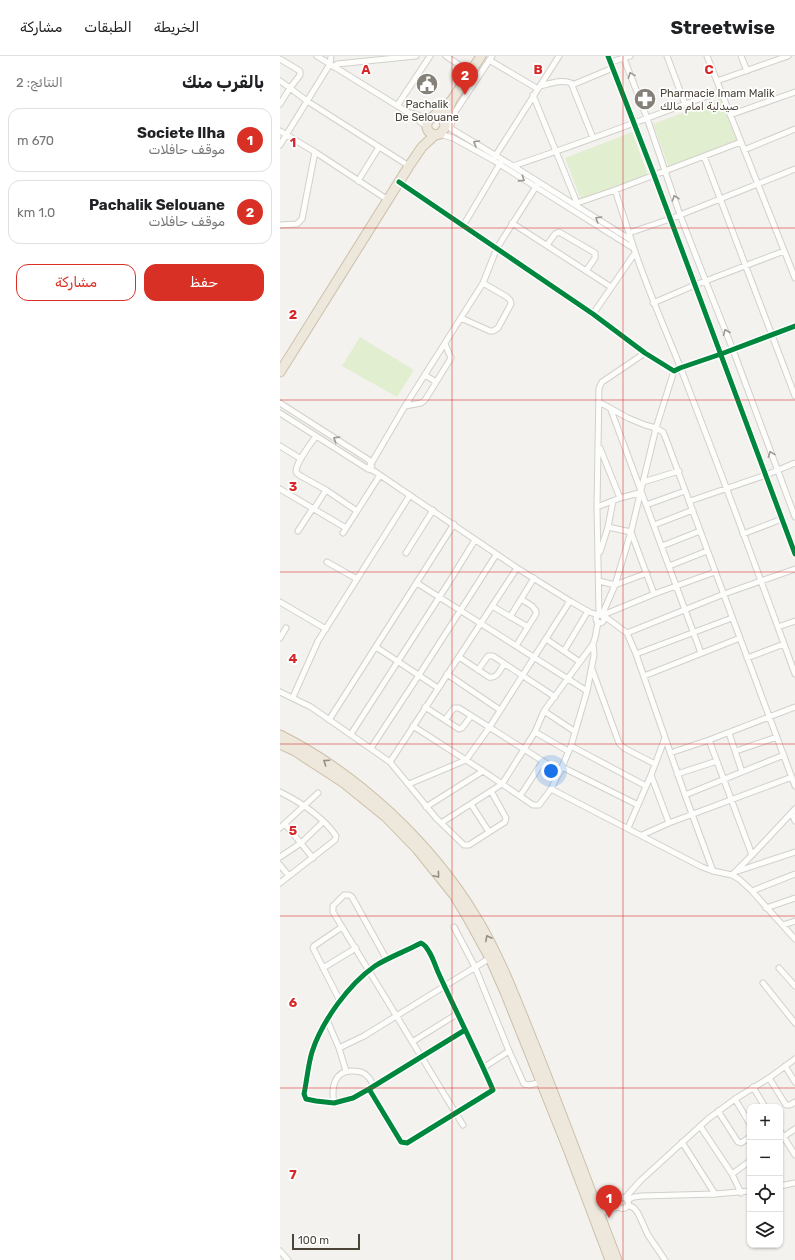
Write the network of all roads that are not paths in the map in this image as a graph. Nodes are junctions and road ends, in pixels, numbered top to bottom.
1 (317, 56) edge
2 (331, 56) edge
3 (416, 56) edge
4 (430, 56) edge
5 (446, 56) edge
6 (558, 56) edge
7 (608, 56) edge
8 (667, 56) edge
9 (707, 56) edge
10 (741, 56) edge
11 (788, 56) edge
12 (397, 57) edge
13 (487, 57) edge
14 (626, 57) edge
15 (779, 58) edge
16 (280, 59) edge
17 (611, 62) junction
18 (332, 65) junction
19 (613, 68) junction
20 (747, 71) junction
21 (471, 73) junction
22 (717, 81) junction
23 (280, 82) edge
24 (572, 85) junction
25 (539, 87) junction
26 (290, 88) junction
27 (722, 91) junction
28 (795, 92) edge
29 (534, 96) junction
30 (452, 100) junction
31 (307, 101) junction
32 (280, 104) edge
33 (685, 104) junction
34 (397, 106) junction
35 (406, 112) junction
36 (730, 115) junction
37 (647, 118) junction
38 (634, 122) junction
39 (446, 124) junction
40 (432, 127) junction
41 (795, 129) edge
42 (280, 131) edge
43 (286, 135) junction
44 (593, 138) junction
45 (741, 142) junction
46 (280, 145) edge
47 (379, 147) junction
48 (744, 150) junction
49 (315, 152) junction
50 (557, 152) junction
51 (704, 156) junction
52 (495, 158) junction
53 (501, 162) junction
54 (409, 166) junction
55 (514, 166) junction
56 (795, 169) edge
57 (665, 171) junction
58 (654, 175) junction
59 (358, 181) junction
60 (399, 182) junction
61 (758, 184) junction
62 (537, 185) junction
63 (615, 190) junction
64 (721, 199) junction
65 (388, 200) junction
66 (577, 204) junction
67 (573, 211) junction
68 (680, 215) junction
69 (670, 219) junction
70 (512, 223) junction
71 (280, 225) edge
72 (463, 226) junction
73 (629, 233) junction
74 (631, 240) junction
75 (547, 246) junction
76 (497, 248) junction
77 (634, 250) junction
78 (784, 251) junction
79 (745, 266) junction
80 (586, 271) junction
81 (795, 278) edge
82 (706, 282) junction
83 (483, 283) junction
84 (695, 285) junction
85 (611, 287) junction
86 (654, 303) junction
87 (593, 314) junction
88 (461, 318) junction
89 (795, 326) edge
90 (773, 335) junction
91 (445, 344) junction
92 (733, 350) junction
93 (645, 353) junction
94 (721, 354) junction
95 (680, 368) junction
96 (280, 372) edge
97 (674, 372) junction
98 (425, 375) junction
99 (436, 382) junction
100 (795, 396) edge
101 (599, 402) junction
102 (280, 403) edge
103 (405, 406) junction
104 (611, 410) junction
105 (280, 413) edge
106 (656, 428) junction
107 (316, 436) junction
108 (599, 445) junction
109 (280, 446) edge
110 (301, 459) junction
111 (371, 463) junction
112 (795, 463) edge
113 (368, 469) junction
114 (777, 470) junction
115 (374, 471) junction
116 (679, 471) junction
117 (380, 475) junction
118 (766, 475) junction
119 (643, 482) junction
120 (726, 488) junction
121 (280, 489) edge
122 (326, 490) junction
123 (640, 490) junction
124 (685, 491) junction
125 (410, 495) junction
126 (620, 498) junction
127 (613, 501) junction
128 (690, 501) junction
129 (646, 505) junction
130 (597, 507) junction
131 (313, 509) junction
132 (433, 510) junction
133 (693, 510) junction
134 (357, 511) junction
135 (795, 517) edge
136 (782, 519) junction
137 (454, 524) junction
138 (654, 525) junction
139 (608, 527) junction
140 (298, 531) dead end
141 (700, 531) junction
142 (631, 532) junction
143 (743, 534) junction
144 (475, 540) junction
145 (662, 546) junction
146 (707, 551) junction
147 (406, 553) dead end
148 (795, 554) edge
149 (496, 555) junction
150 (598, 557) junction
151 (327, 562) dead end
152 (670, 566) junction
153 (517, 568) junction
154 (795, 569) edge
155 (715, 572) junction
156 (647, 573) junction
157 (357, 578) junction
158 (534, 578) junction
159 (761, 581) junction
160 (417, 582) junction
161 (599, 582) junction
162 (615, 585) junction
163 (676, 586) junction
164 (654, 594) junction
165 (724, 594) junction
166 (439, 597) junction
167 (521, 599) junction
168 (570, 601) junction
169 (280, 602) edge
170 (492, 606) junction
171 (461, 610) junction
172 (686, 610) junction
173 (589, 612) junction
174 (510, 617) junction
175 (601, 618) junction
176 (732, 618) junction
177 (795, 621) edge
178 (481, 623) junction
179 (528, 627) junction
180 (286, 628) dead end
181 (778, 628) junction
182 (326, 629) junction
183 (694, 632) junction
184 (627, 633) junction
185 (280, 638) edge
186 (740, 638) junction
187 (546, 639) junction
188 (593, 644) junction
189 (784, 644) junction
190 (516, 646) junction
191 (376, 647) junction
192 (564, 651) junction
193 (701, 653) junction
194 (636, 654) junction
195 (459, 657) junction
196 (534, 657) junction
197 (747, 658) junction
198 (398, 661) junction
199 (580, 662) junction
200 (504, 664) junction
201 (591, 668) junction
202 (478, 670) junction
203 (447, 674) junction
204 (795, 674) edge
205 (420, 675) junction
206 (522, 676) junction
207 (644, 676) junction
208 (567, 679) junction
209 (438, 688) junction
210 (587, 691) junction
211 (280, 692) edge
212 (293, 697) junction
213 (555, 697) junction
214 (425, 707) junction
215 (795, 707) edge
216 (500, 710) junction
217 (544, 711) junction
218 (471, 716) junction
219 (770, 718) junction
220 (330, 720) junction
221 (444, 720) junction
222 (413, 726) junction
223 (489, 728) junction
224 (574, 731) junction
225 (535, 732) junction
226 (729, 733) junction
227 (351, 734) junction
228 (280, 735) edge
229 (777, 737) junction
230 (665, 738) junction
231 (709, 740) junction
232 (280, 744) edge
233 (371, 748) junction
234 (524, 749) junction
235 (569, 749) junction
236 (736, 751) junction
237 (670, 753) junction
238 (784, 756) junction
239 (466, 760) junction
240 (543, 761) junction
241 (717, 761) junction
242 (390, 762) junction
243 (655, 764) junction
244 (561, 769) junction
245 (483, 771) junction
246 (742, 772) junction
247 (651, 774) junction
248 (678, 774) junction
249 (792, 778) junction
250 (723, 779) junction
251 (409, 784) junction
252 (502, 784) junction
253 (646, 786) junction
254 (795, 786) edge
255 (551, 789) junction
256 (491, 791) junction
257 (318, 793) dead end
258 (281, 794) edge
259 (685, 795) junction
260 (520, 796) junction
261 (731, 800) junction
262 (470, 804) junction
263 (638, 805) junction
264 (304, 806) junction
265 (426, 807) junction
266 (793, 811) edge
267 (692, 814) junction
268 (795, 821) edge
269 (323, 822) junction
270 (441, 823) junction
271 (669, 823) junction
272 (285, 824) junction
273 (280, 828) edge
274 (628, 828) junction
275 (489, 832) junction
276 (642, 835) junction
277 (301, 843) junction
278 (795, 852) edge
279 (752, 855) junction
280 (280, 858) edge
281 (313, 858) junction
282 (280, 865) edge
283 (713, 871) junction
284 (737, 871) junction
285 (795, 874) edge
286 (732, 875) junction
287 (289, 876) junction
288 (280, 883) edge
289 (752, 891) junction
290 (795, 898) edge
291 (766, 908) junction
292 (795, 921) edge
293 (783, 925) junction
294 (342, 927) junction
295 (454, 927) dead end
296 (795, 939) edge
297 (356, 948) junction
298 (490, 958) junction
299 (387, 960) junction
300 (475, 967) junction
301 (323, 968) junction
302 (779, 968) dead end
303 (369, 971) junction
304 (762, 983) dead end
305 (444, 986) junction
306 (795, 986) edge
307 (340, 1001) junction
308 (457, 1014) junction
309 (397, 1015) junction
310 (327, 1020) junction
311 (795, 1023) edge
312 (465, 1030) junction
313 (412, 1042) junction
314 (339, 1048) junction
315 (509, 1051) junction
316 (422, 1057) junction
317 (795, 1059) edge
318 (785, 1066) junction
319 (483, 1068) junction
320 (346, 1071) junction
321 (769, 1078) junction
322 (544, 1081) junction
323 (795, 1082) edge
324 (374, 1086) junction
325 (753, 1087) junction
326 (369, 1089) junction
327 (735, 1099) junction
328 (334, 1102) junction
329 (795, 1102) edge
330 (763, 1104) edge
331 (718, 1111) junction
332 (456, 1113) junction
333 (747, 1119) edge
334 (463, 1124) dead end
335 (700, 1126) junction
336 (795, 1128) edge
337 (783, 1137) edge
338 (747, 1139) edge
339 (783, 1139) edge
340 (682, 1142) junction
341 (795, 1156) edge
342 (747, 1163) edge
343 (732, 1174) junction
344 (795, 1183) edge
345 (783, 1185) edge
346 (747, 1192) edge
347 (741, 1193) junction
348 (715, 1194) junction
349 (627, 1201) junction
350 (618, 1207) junction
351 (599, 1213) junction
352 (280, 1252) edge
353 (288, 1260) edge
354 (610, 1260) edge
355 (617, 1260) edge
356 (665, 1260) edge

1 - 18 street
2 - 18 street
3 - 12 street
4 - 34 street
5 - 21 street
6 - 25 street
7 - 17 street
8 - 33 street
9 - 22 street
10 - 20 street
11 - 15 street
12 - 18 street
13 - 21 highway
13 - 25 street
13 - 39 street
14 - 17 street
37 -> 14 street
15 - 20 street
16 - 26 street
17 - 19 street
18 - 31 street
18 - 34 street
19 - 24 street
19 - 38 street
20 - 22 street
21 - 30 highway
22 - 27 street
23 - 26 street
24 - 25 street
24 - 44 street
25 - 29 street
26 - 31 street
26 - 32 street
27 - 33 street
27 - 36 street
28 - 36 street
29 - 50 street
29 - 52 street
30 - 39 highway
30 - 40 highway
31 - 43 street
31 - 47 street
33 - 37 street
34 - 35 street
35 - 40 street
35 - 40 street
36 - 45 street
37 - 38 street
37 - 57 street
38 - 44 street
38 - 58 street
39 - 40 highway
39 - 40 highway
52 -> 39 street
40 - 52 street
40 - 54 highway
41 - 48 street
42 - 43 street
43 - 46 street
43 - 49 street
44 - 50 street
45 - 48 street
45 - 51 street
47 - 54 street
47 - 59 street
48 - 61 street
49 - 59 street
49 - 71 street
50 - 55 street
50 - 66 street
51 - 57 street
51 - 64 street
52 - 53 street
53 - 55 street
53 -> 62 street
53 - 72 street
54 - 60 highway
55 - 62 street
56 - 61 street
57 - 58 street
68 -> 57 street
58 - 63 street
58 - 69 street
59 - 65 street
60 - 65 highway
60 - 72 street
61 - 64 street
61 - 78 street
62 - 66 street
62 - 67 street
62 - 70 street
63 - 66 street
63 - 73 street
64 - 68 street
64 - 79 street
65 - 96 highway
66 - 67 street
74 -> 66 street
67 - 77 street
68 - 69 street
68 - 82 street
69 - 73 street
69 - 84 street
70 - 75 street
70 - 76 street
72 - 76 street
73 - 74 street
74 - 77 street
75 - 80 street
75 - 80 street
76 - 83 street
76 - 87 street
77 - 85 street
77 - 86 street
78 - 79 street
78 - 81 street
79 - 82 street
79 - 90 street
80 - 85 street
82 - 84 street
92 -> 82 street
83 - 88 street
83 - 88 street
84 - 86 street
84 - 94 street
85 - 87 street
86 - 95 street
87 - 93 street
88 - 91 street
89 - 90 street
90 - 92 street
90 - 100 street
91 - 98 street
91 - 99 street
92 - 94 street
114 -> 92 street
93 - 97 street
93 - 101 street
94 - 95 street
94 - 118 street
95 - 97 street
95 - 120 street
97 - 106 street
98 - 99 street
98 - 103 street
99 - 103 street
101 - 104 street
101 - 108 street
111 -> 102 street
103 - 111 street
104 - 106 street
104 - 123 street
105 - 107 street
106 - 116 street
106 - 119 street
107 - 110 street
107 - 113 street
108 - 126 street
108 - 130 street
109 - 110 street
110 - 122 street
111 - 113 street
111 - 115 street
112 - 114 street
113 - 115 street
114 - 118 street
114 - 135 street
115 - 117 street
116 - 119 street
116 - 124 street
117 - 125 street
117 - 134 street
118 - 120 street
118 - 136 street
119 - 123 street
120 - 128 street
120 - 143 street
121 - 131 street
122 - 131 street
122 - 134 street
123 - 126 street
123 - 129 street
123 - 142 street
124 - 128 street
124 - 129 street
125 - 132 street
125 - 157 street
126 - 127 street
127 - 130 street
127 - 139 street
128 - 133 street
129 - 138 street
130 - 150 street
131 - 134 street
131 - 140 street
132 - 137 street
132 - 147 street
133 - 138 street
133 - 141 street
136 - 143 street
136 - 148 street
137 - 144 street
137 - 160 street
138 - 145 street
139 - 142 street
139 - 150 street
141 - 145 street
141 - 146 street
142 - 156 street
142 - 162 street
143 - 159 street
144 - 149 street
144 - 166 street
145 - 152 street
146 - 152 street
146 - 155 street
149 - 153 street
149 - 171 street
150 - 161 street
151 - 157 street
152 - 163 street
153 - 158 street
153 - 170 street
154 - 159 street
155 - 163 street
155 - 165 street
156 - 162 street
156 - 164 street
157 - 182 street
158 - 167 street
158 - 168 street
159 - 165 street
159 - 181 street
160 - 166 street
160 - 191 street
161 - 162 street
161 - 175 street
162 - 175 street
163 - 164 street
163 - 172 street
164 - 175 street
165 - 172 street
165 - 176 street
166 - 171 street
166 - 198 street
167 - 174 street
167 - 179 street
168 - 173 street
168 - 187 street
169 - 182 street
170 - 174 street
170 - 178 street
171 - 178 street
171 - 205 street
172 - 183 street
172 - 184 street
173 - 175 street
173 - 192 street
174 - 179 street
175 - 184 street
175 - 188 street
176 - 183 street
176 - 186 street
177 - 181 street
178 - 190 street
178 - 195 street
179 - 190 street
180 - 185 street
181 - 189 street
182 - 212 street
183 - 193 street
183 - 194 street
184 - 194 street
186 - 193 street
186 - 197 street
187 - 192 street
187 - 196 street
188 - 199 street
188 - 201 street
189 - 197 street
189 - 204 street
190 - 196 street
191 - 198 street
191 - 220 street
192 - 199 street
193 - 207 street
194 - 207 street
195 - 202 street
195 - 203 street
196 - 206 street
196 - 208 street
197 - 219 street
198 - 205 street
198 - 227 street
199 - 208 street
200 - 202 street
200 - 202 street
200 - 206 street
201 - 210 street
201 - 243 street
203 - 209 street
203 - 216 street
205 - 209 street
205 - 233 street
206 - 213 street
206 - 216 street
207 - 230 street
208 - 210 street
208 - 213 street
209 - 214 street
210 - 224 street
211 - 212 street
212 - 220 street
213 - 217 street
214 - 221 street
214 - 222 street
215 - 219 street
216 - 223 street
217 - 224 street
217 - 225 street
218 - 221 street
218 - 221 street
218 - 223 street
219 - 226 street
219 - 229 street
220 - 227 street
222 - 239 street
222 - 242 street
223 - 234 street
223 - 239 street
224 - 235 street
225 - 234 street
225 - 235 street
226 - 231 street
226 - 236 street
227 - 233 street
322 -> 228 highway
229 - 236 street
229 - 238 street
230 - 237 street
230 - 243 street
231 - 237 street
231 - 241 street
232 -> 298 highway
233 - 242 street
234 - 240 street
234 - 252 street
235 - 244 street
235 - 253 street
236 - 246 street
237 - 248 street
238 - 246 street
238 - 249 street
239 - 245 street
239 - 251 street
240 - 244 street
240 - 260 street
241 - 248 street
241 - 250 street
242 - 251 street
243 - 247 street
244 - 255 street
244 - 263 street
245 - 252 street
245 - 265 street
246 - 250 street
247 - 253 street
247 - 271 street
248 - 259 street
249 - 254 street
249 - 261 street
250 - 259 street
250 - 261 street
251 - 265 street
252 - 256 street
252 - 260 street
253 - 263 street
255 - 260 street
255 - 274 street
256 - 262 street
256 - 275 street
257 - 264 street
258 - 264 street
259 - 267 street
261 - 267 street
261 - 279 street
262 - 270 street
262 - 275 street
263 - 274 street
264 - 269 street
264 - 272 street
265 - 270 street
266 - 268 street
266 - 279 street
267 - 271 street
267 - 283 street
269 - 277 street
269 - 281 street
270 - 275 street
271 - 276 street
272 - 273 street
272 - 277 street
274 - 276 street
276 - 283 street
277 - 280 street
277 - 281 street
278 - 284 street
279 - 284 street
281 - 287 street
282 - 287 street
283 - 286 street
284 - 286 street
285 - 289 street
286 - 289 street
287 - 288 street
289 - 291 street
290 - 291 street
291 - 293 street
292 - 293 street
293 - 296 street
294 - 297 street
294 - 299 street
294 - 301 street
295 - 300 street
297 - 301 street
297 - 303 street
298 - 300 street
298 - 322 highway
299 - 303 street
299 - 305 street
300 - 305 street
300 - 315 street
301 - 307 street
302 - 306 street
303 - 307 street
303 - 309 street
304 - 311 street
305 - 308 street
305 - 309 street
307 - 310 street
308 - 312 street
308 - 313 street
309 - 313 street
309 - 314 street
310 - 314 street
310 - 328 street
312 - 316 street
312 - 319 street
313 - 316 street
314 - 320 street
315 - 319 street
315 - 322 street
316 - 324 street
316 - 332 street
317 - 318 street
318 - 321 street
318 - 323 street
319 - 332 street
320 - 324 street
320 - 328 street
321 - 325 street
321 - 329 street
322 - 351 highway
322 - 354 highway
324 - 326 street
325 - 327 street
325 - 330 street
326 - 328 street
326 - 332 street
327 - 331 street
327 - 333 street
331 - 335 street
331 - 338 street
332 - 334 street
335 - 340 street
335 - 343 street
336 - 337 street
339 - 341 street
340 - 348 street
340 - 349 street
342 - 343 street
343 - 347 street
344 - 345 street
346 - 347 street
347 - 348 street
348 - 349 street
349 - 350 street
349 - 350 street
349 - 356 street
350 - 351 street
351 - 355 highway
352 - 353 street

